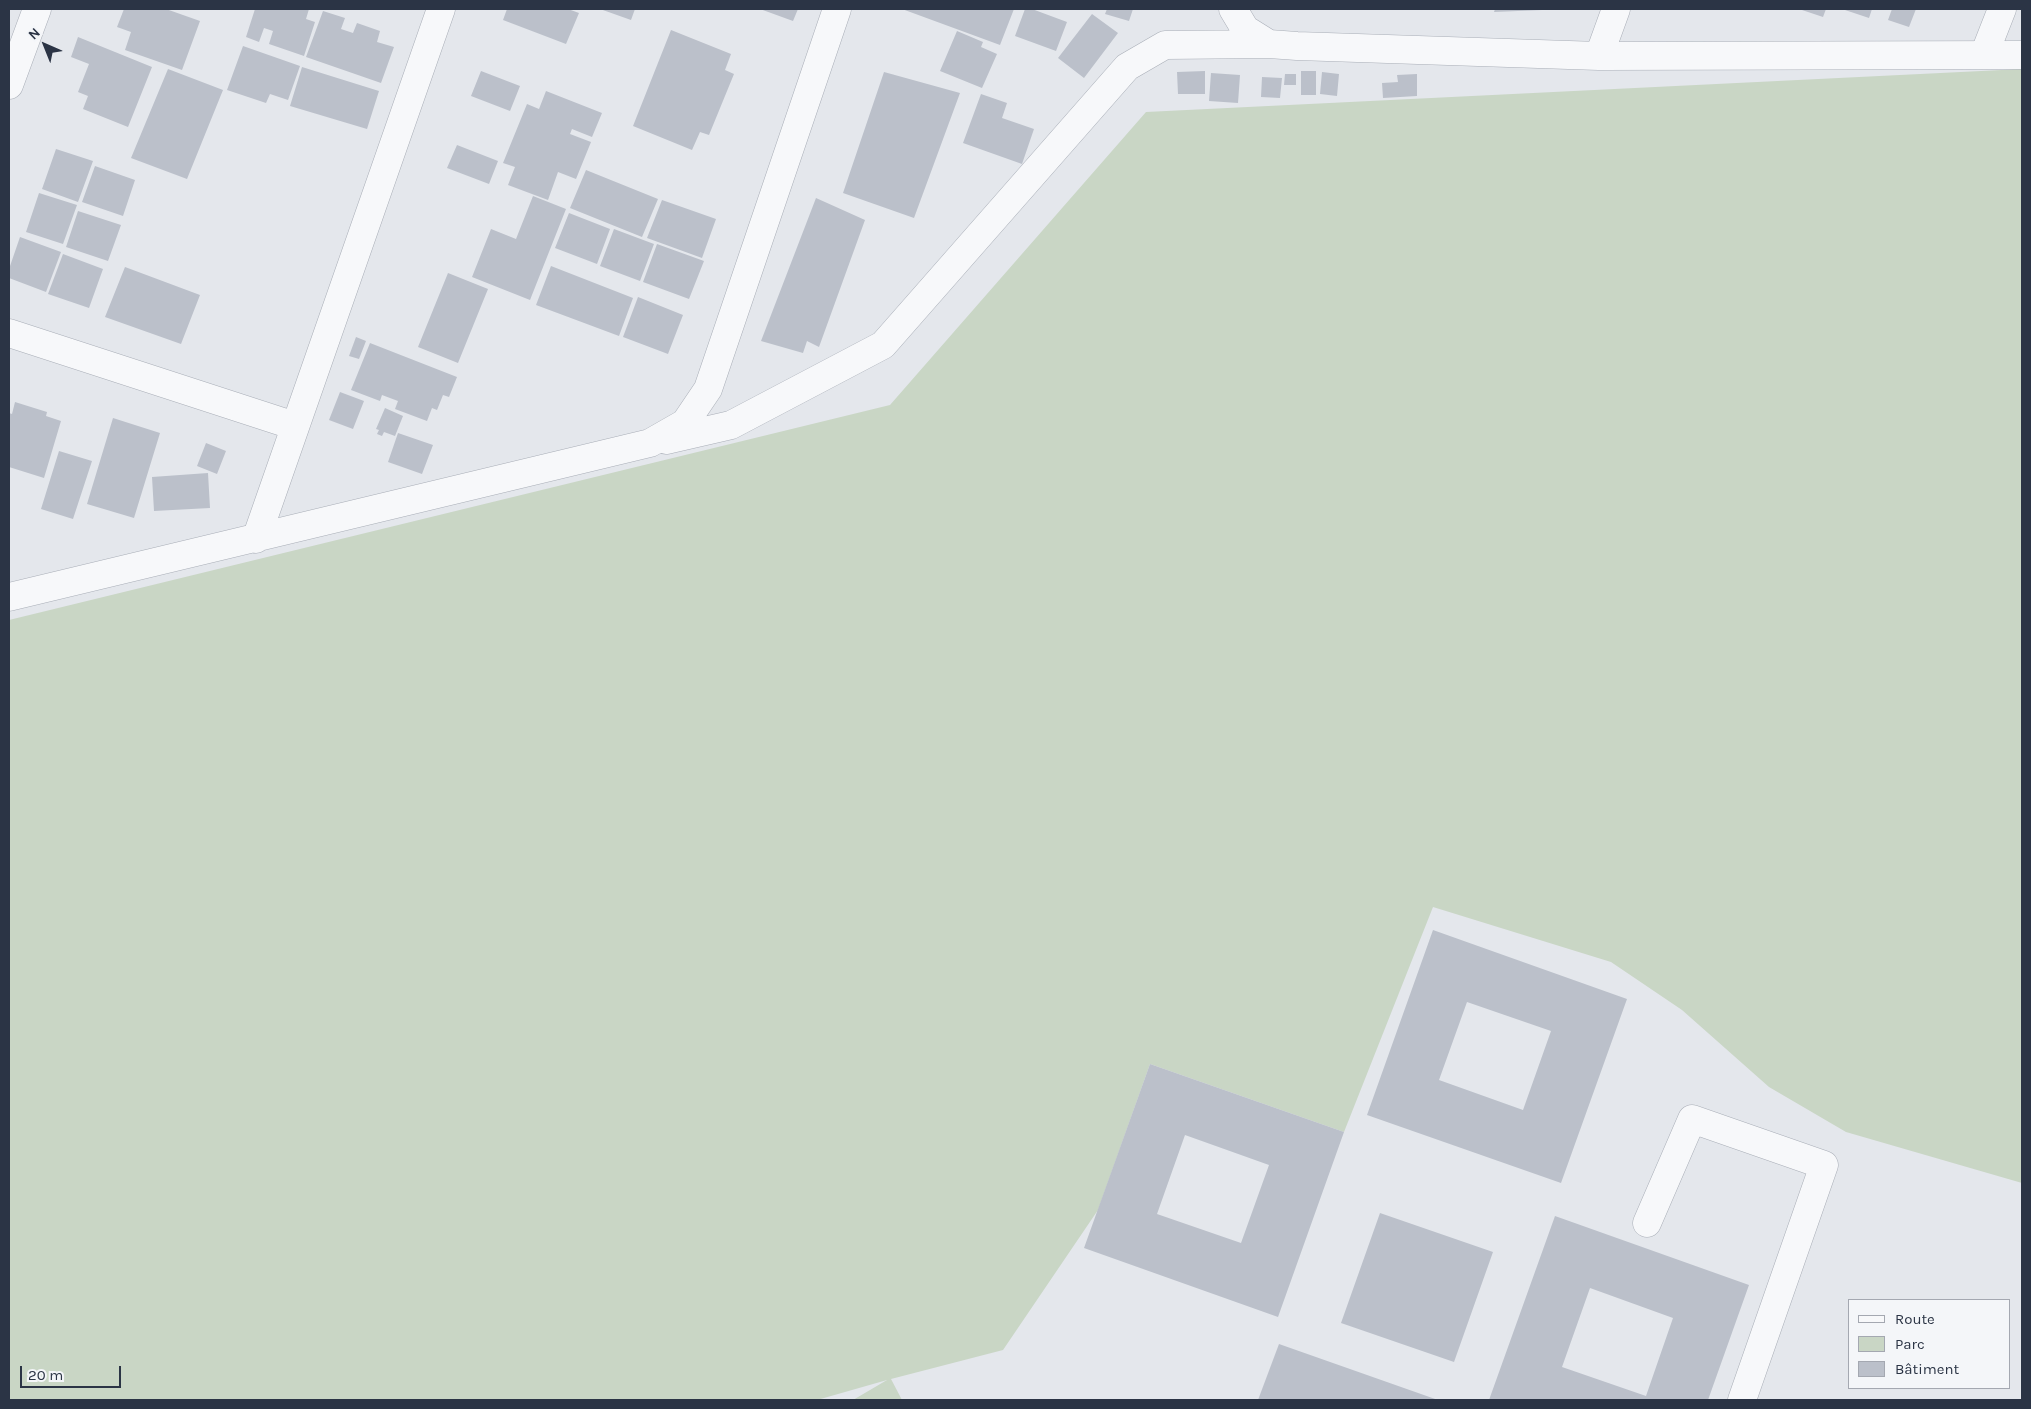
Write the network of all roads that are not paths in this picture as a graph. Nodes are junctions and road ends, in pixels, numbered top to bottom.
1 (37, 9) edge
2 (441, 9) edge
3 (837, 9) edge
4 (1234, 9) edge
5 (1616, 9) edge
6 (2002, 9) edge
7 (1269, 44) junction
8 (2022, 55) edge
9 (1599, 56) junction
10 (1984, 56) junction
11 (9, 85) edge
12 (9, 333) edge
13 (295, 426) junction
14 (650, 443) junction
15 (256, 539) junction
16 (9, 597) edge
17 (1647, 1223) dead end
18 (1742, 1400) edge

1 - 11 street
2 - 13 street
3 - 14 street
4 - 7 street
5 - 9 street
6 - 10 street
7 - 9 street
7 - 14 street
8 - 10 street
9 - 10 street
12 - 13 street
13 - 15 street
14 - 15 street
15 - 16 street
17 - 18 street

